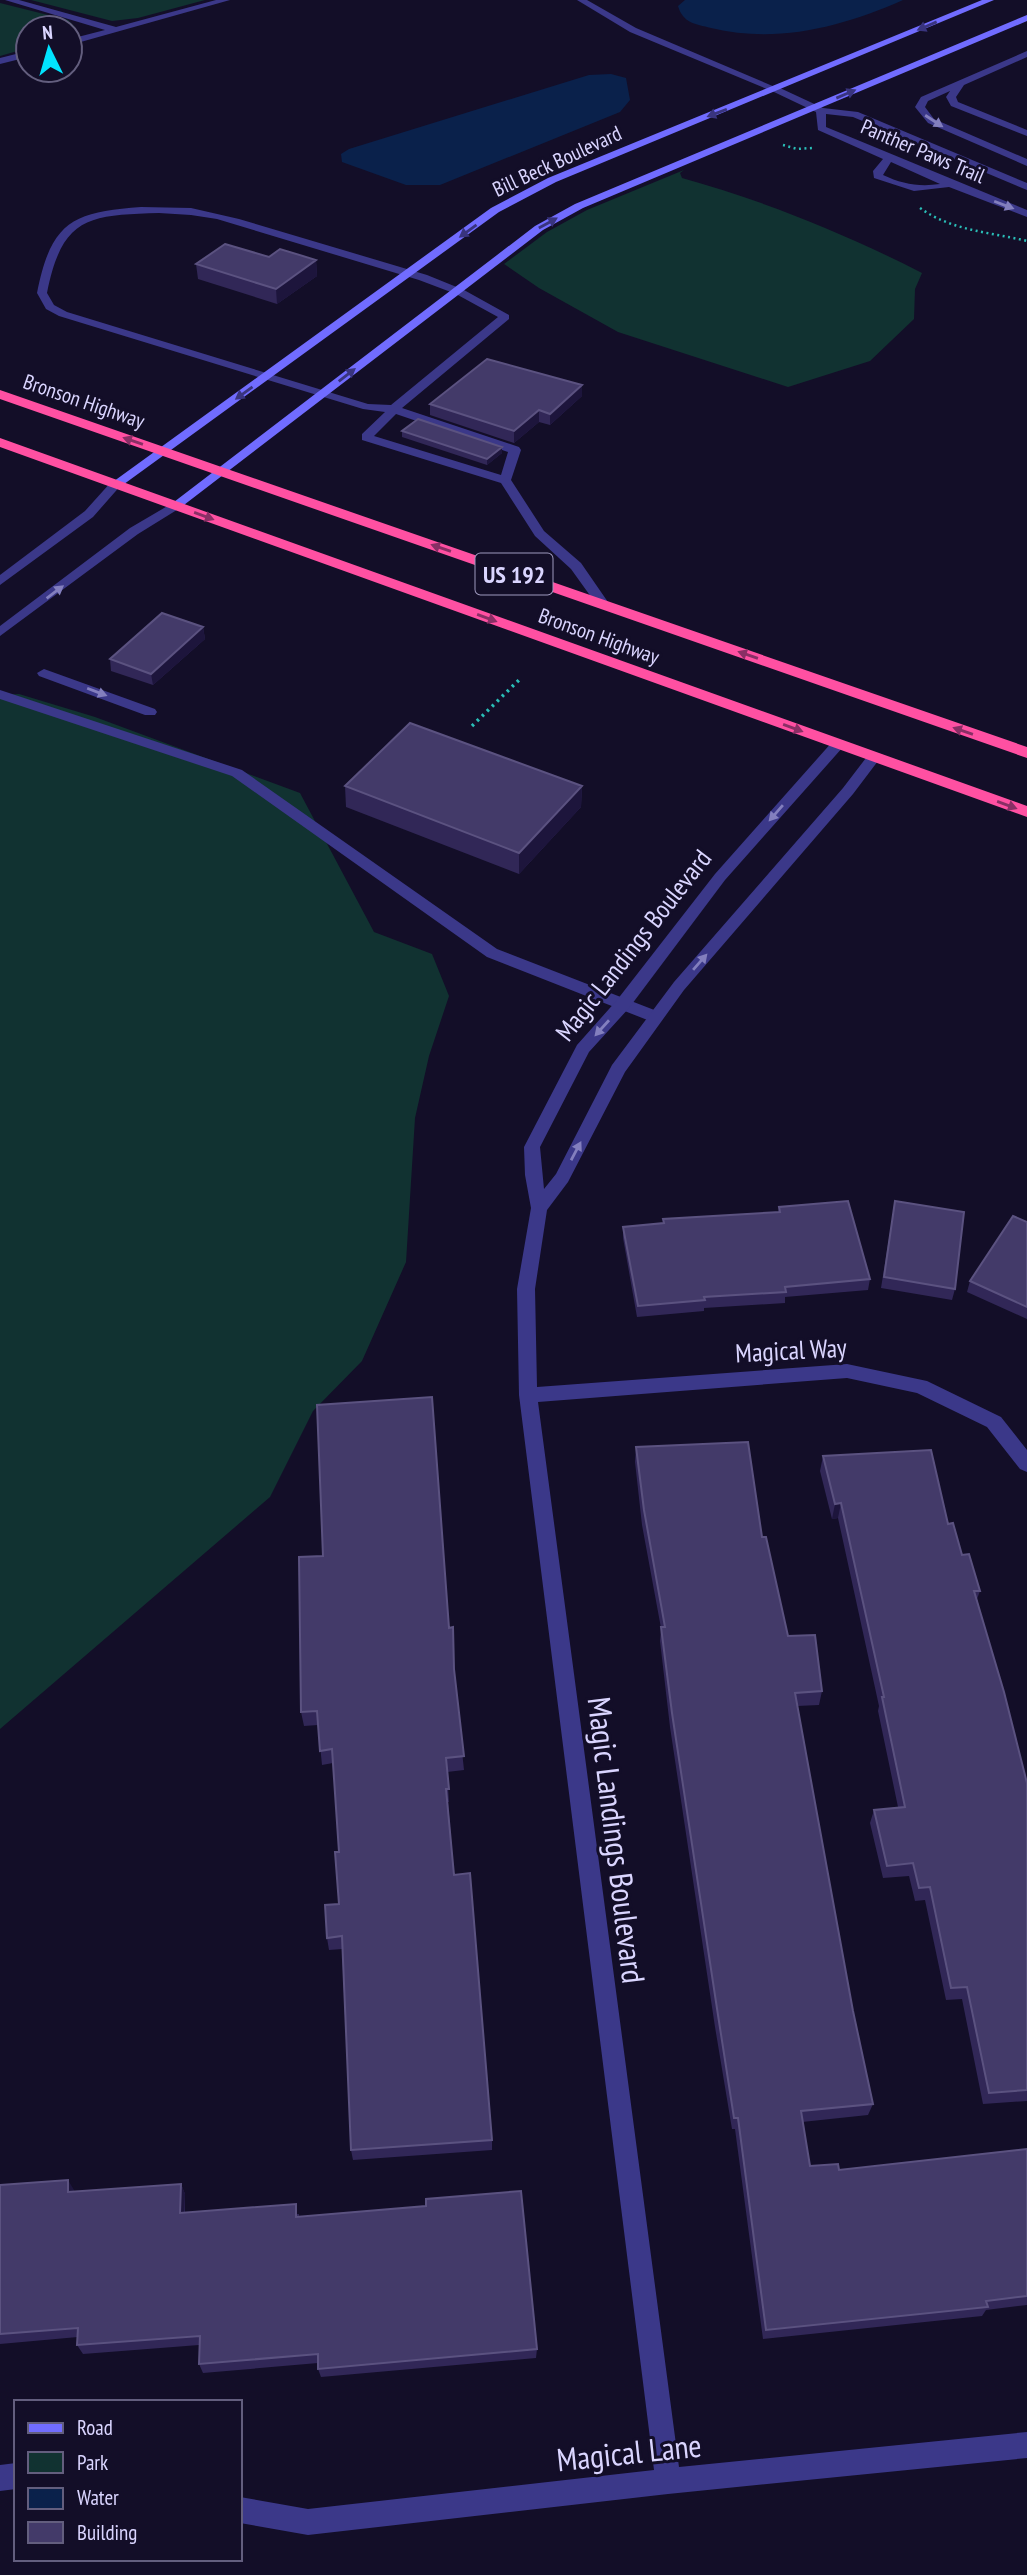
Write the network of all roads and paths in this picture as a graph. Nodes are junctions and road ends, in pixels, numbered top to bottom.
1 (9, 0) edge
2 (226, 0) edge
3 (581, 0) edge
4 (990, 0) edge
5 (1027, 18) edge
6 (117, 30) junction
7 (84, 38) edge
8 (1027, 54) edge
9 (959, 85) junction
10 (777, 90) junction
11 (818, 110) junction
12 (1027, 133) edge
13 (888, 158) junction
14 (1027, 163) edge
15 (951, 184) junction
16 (1027, 187) edge
17 (1027, 214) edge
18 (411, 272) junction
19 (456, 290) junction
20 (265, 377) junction
21 (323, 393) junction
22 (0, 394) edge
23 (394, 409) junction
24 (0, 442) edge
25 (163, 451) junction
26 (222, 472) junction
27 (505, 480) junction
28 (117, 484) junction
29 (176, 505) junction
30 (0, 581) edge
31 (604, 605) junction
32 (0, 632) edge
33 (44, 673) dead end
34 (522, 677) dead end
35 (0, 694) edge
36 (150, 712) dead end
37 (472, 726) dead end
38 (838, 744) junction
39 (1027, 753) edge
40 (874, 757) junction
41 (1027, 812) edge
42 (623, 1004) junction
43 (656, 1017) junction
44 (539, 1208) junction
45 (528, 1395) junction
46 (1027, 1464) edge
47 (1027, 2445) edge
48 (668, 2481) junction
49 (242, 2510) edge

1 - 6 street
2 - 6 street
3 - 10 street, Panther Paws Trail
4 -> 10 street, Bill Beck Boulevard
11 -> 5 street, Bill Beck Boulevard
6 - 7 street
8 - 9 street
9 - 12 street
9 -> 14 street
10 - 11 street, Panther Paws Trail
10 -> 18 street, Bill Beck Boulevard
11 - 13 street, Panther Paws Trail
11 - 16 street, Panther Paws Trail
19 -> 11 street, Bill Beck Boulevard
13 - 15 street, Panther Paws Trail
13 - 15 street
15 -> 17 street, Panther Paws Trail
18 - 19 street
18 - 20 street, Bill Beck Boulevard
18 - 20 street
21 -> 19 street, Bill Beck Boulevard
19 - 23 street
20 - 21 street
20 -> 25 street, Bill Beck Boulevard
21 - 23 street
21 - 26 street, Bill Beck Boulevard
25 -> 22 highway, Bronson Highway / US 192
23 - 27 street
23 - 27 street
24 - 28 highway, Bronson Highway / US 192
25 - 26 highway, Bronson Highway / US 192
25 - 28 street, Bill Beck Boulevard
26 - 29 street, Bill Beck Boulevard
31 -> 26 highway, Bronson Highway / US 192
27 - 31 street
28 - 29 highway, Bronson Highway / US 192
28 - 30 street
32 -> 29 street
29 -> 38 highway, Bronson Highway / US 192
39 -> 31 highway, Bronson Highway / US 192
33 -> 36 street
34 - 37 path
35 - 42 street
38 - 40 highway, Bronson Highway / US 192
38 -> 42 street, Magic Landings Boulevard
40 -> 41 highway, Bronson Highway / US 192
43 -> 40 street, Magic Landings Boulevard
42 - 43 street
42 -> 44 street, Magic Landings Boulevard
44 -> 43 street, Magic Landings Boulevard
44 - 45 street, Magic Landings Boulevard
45 - 46 street, Magical Way
45 - 48 street, Magic Landings Boulevard
47 - 48 street, Magical Lane
48 - 49 street, Magical Lane

